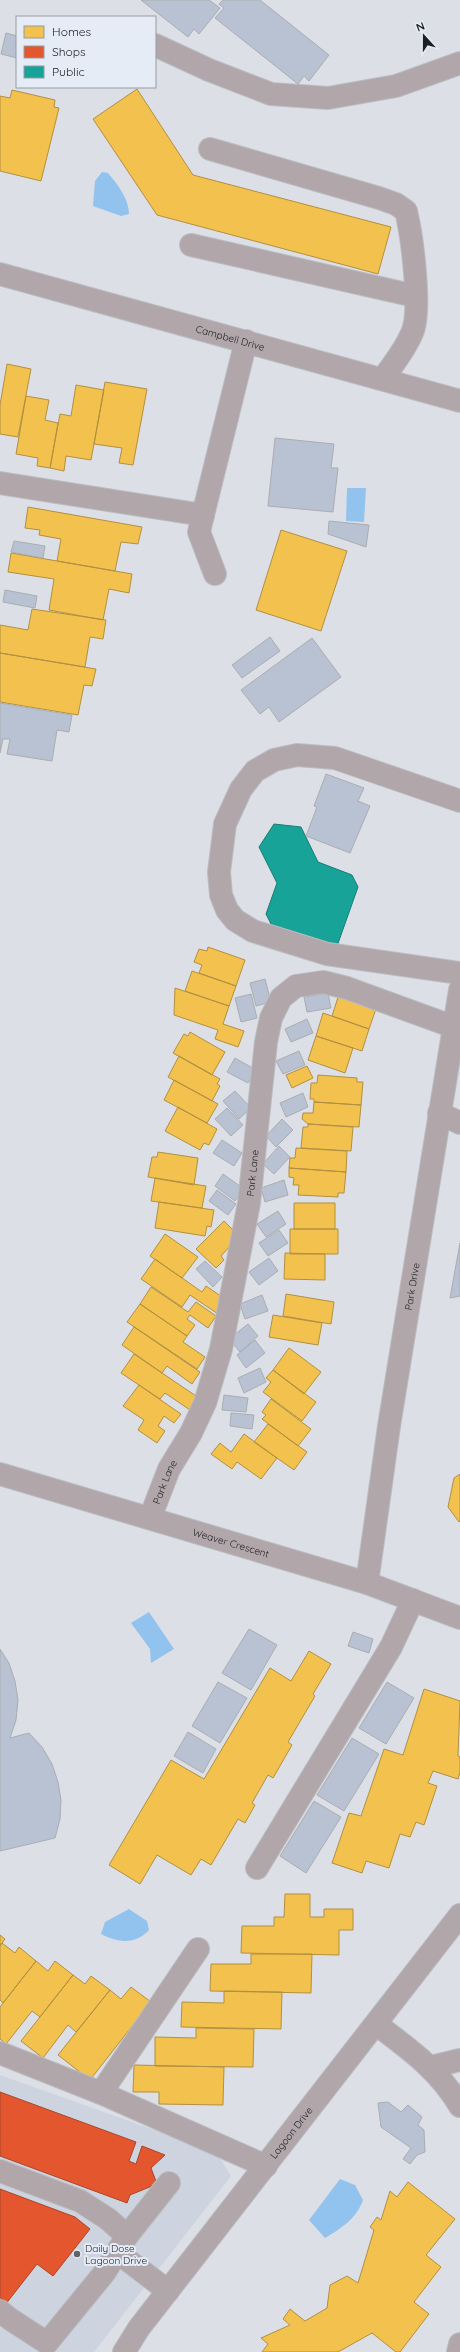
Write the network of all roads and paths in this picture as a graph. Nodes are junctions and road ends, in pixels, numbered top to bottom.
1 (156, 45) edge
2 (460, 63) edge
3 (210, 150) dead end
4 (191, 245) dead end
5 (0, 274) edge
6 (415, 296) junction
7 (246, 341) junction
8 (383, 380) junction
9 (460, 401) edge
10 (0, 483) edge
11 (202, 514) junction
12 (215, 574) dead end
13 (460, 801) edge
14 (460, 973) edge
15 (460, 990) edge
16 (454, 1026) junction
17 (439, 1113) junction
18 (460, 1123) edge
19 (0, 1474) edge
20 (150, 1518) junction
21 (367, 1583) junction
22 (413, 1600) junction
23 (460, 1618) edge
24 (257, 1868) dead end
25 (460, 1915) edge
26 (198, 1949) dead end
27 (376, 2024) junction
28 (0, 2053) edge
29 (460, 2060) edge
30 (431, 2067) junction
31 (101, 2093) junction
32 (460, 2106) edge
33 (266, 2166) junction
34 (0, 2171) edge
35 (169, 2183) dead end
36 (122, 2244) junction
37 (168, 2291) junction
38 (0, 2311) edge
39 (460, 2344) edge
40 (124, 2352) edge
41 (458, 2352) edge

1 - 2 street
3 - 6 street
4 - 6 street
5 - 7 street, Campbell Drive
6 - 8 street
7 - 8 street, Campbell Drive
7 - 11 street
8 - 9 street, Campbell Drive
10 - 11 street
11 - 12 street
13 - 14 street
15 - 16 street, Park Drive
16 - 17 street, Park Drive
16 - 20 street, Park Lane
17 - 18 street
17 - 21 street, Park Drive
19 - 20 street, Weaver Crescent
20 - 21 street, Weaver Crescent
21 - 22 street, Weaver Crescent
22 - 23 street, Weaver Crescent
22 - 24 street
25 - 27 street, Lagoon Drive
26 - 31 street
27 - 30 street
27 - 33 street, Lagoon Drive
28 - 31 street
29 - 30 street
30 - 32 street
31 - 33 street
33 - 37 street, Lagoon Drive
34 - 36 street
35 - 36 street
36 - 37 street
36 - 38 street
37 - 40 street, Lagoon Drive
39 - 41 street

